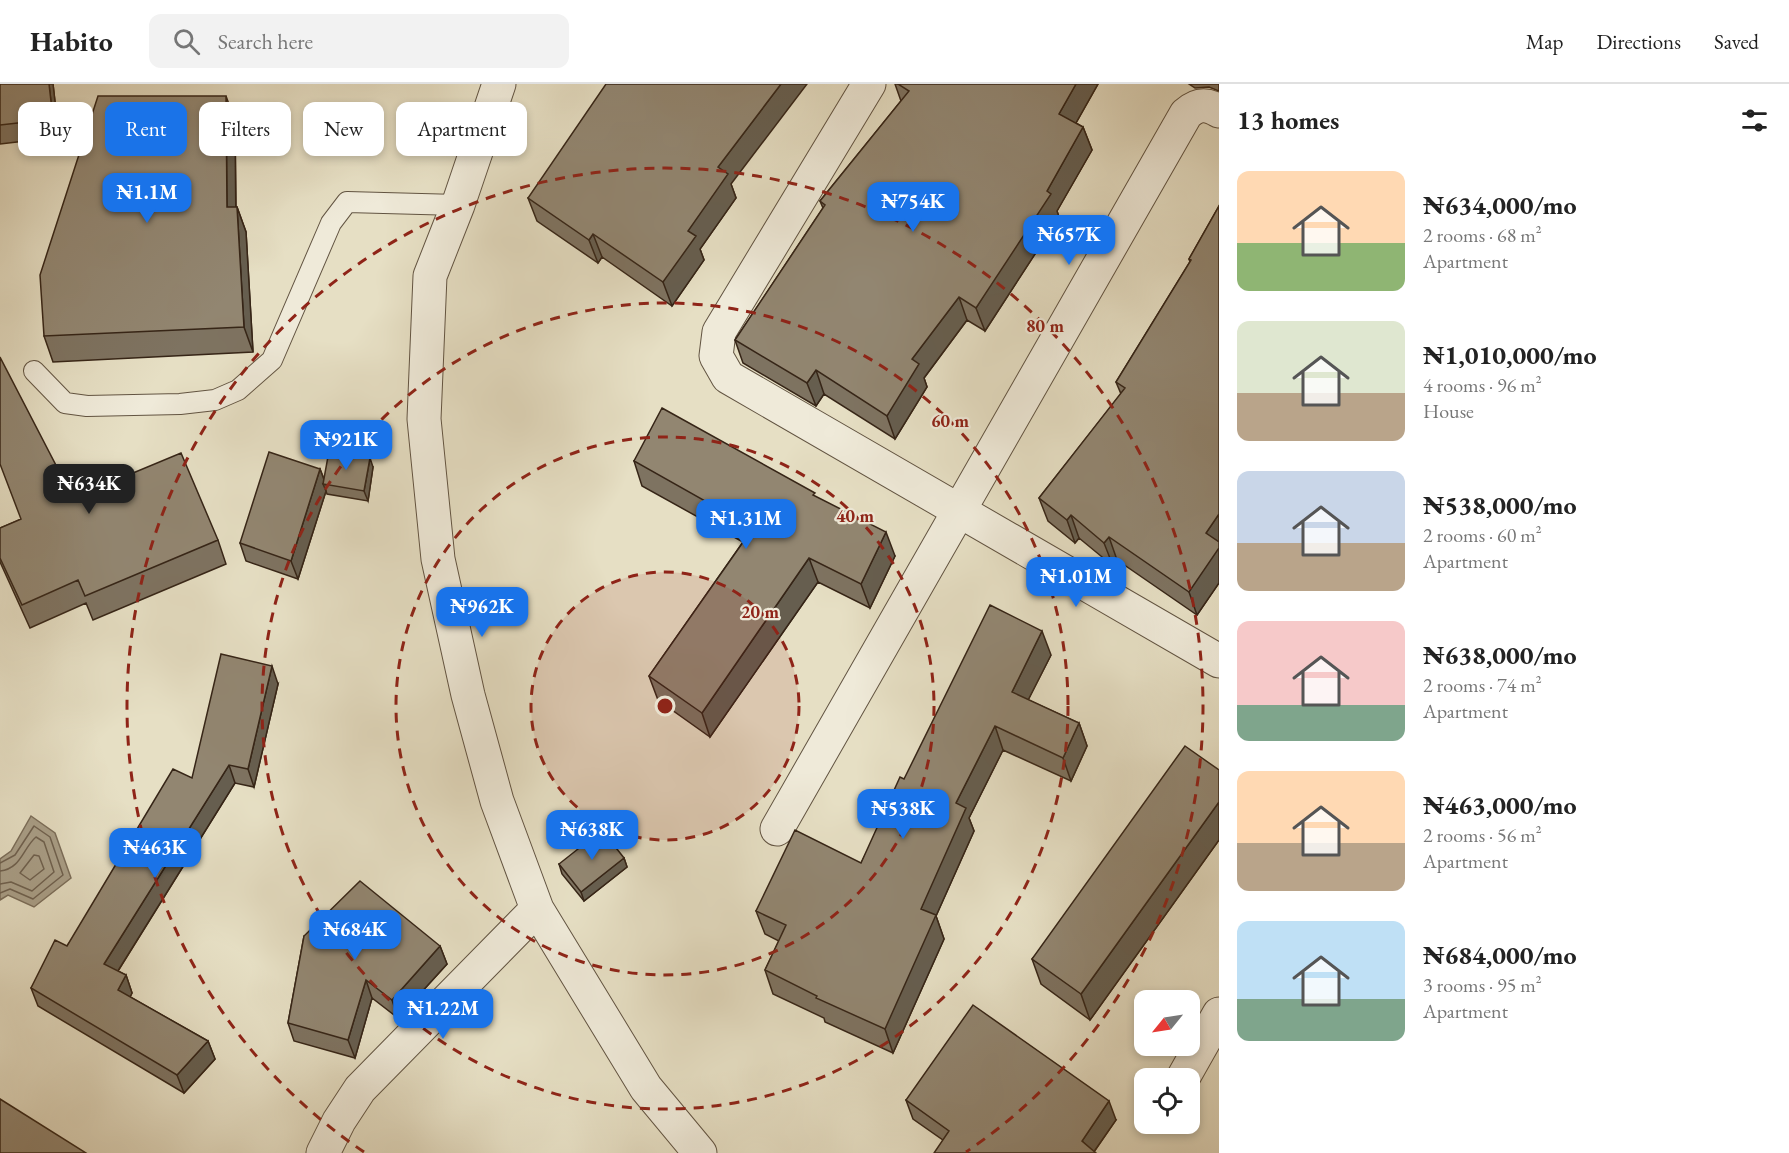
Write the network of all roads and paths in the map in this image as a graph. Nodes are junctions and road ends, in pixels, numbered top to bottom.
1 (499, 84) edge
2 (869, 84) edge
3 (1219, 111) edge
4 (458, 205) junction
5 (34, 371) dead end
6 (958, 512) junction
7 (1215, 651) edge
8 (777, 829) dead end
9 (537, 909) junction
10 (1219, 1014) edge
11 (1189, 1068) edge
12 (322, 1153) edge
13 (700, 1153) edge

1 - 4 street
2 - 6 street
3 - 6 street
4 - 5 lane
4 - 9 street
6 - 7 street
6 - 8 street
9 - 12 street
9 - 13 street
10 - 11 street

